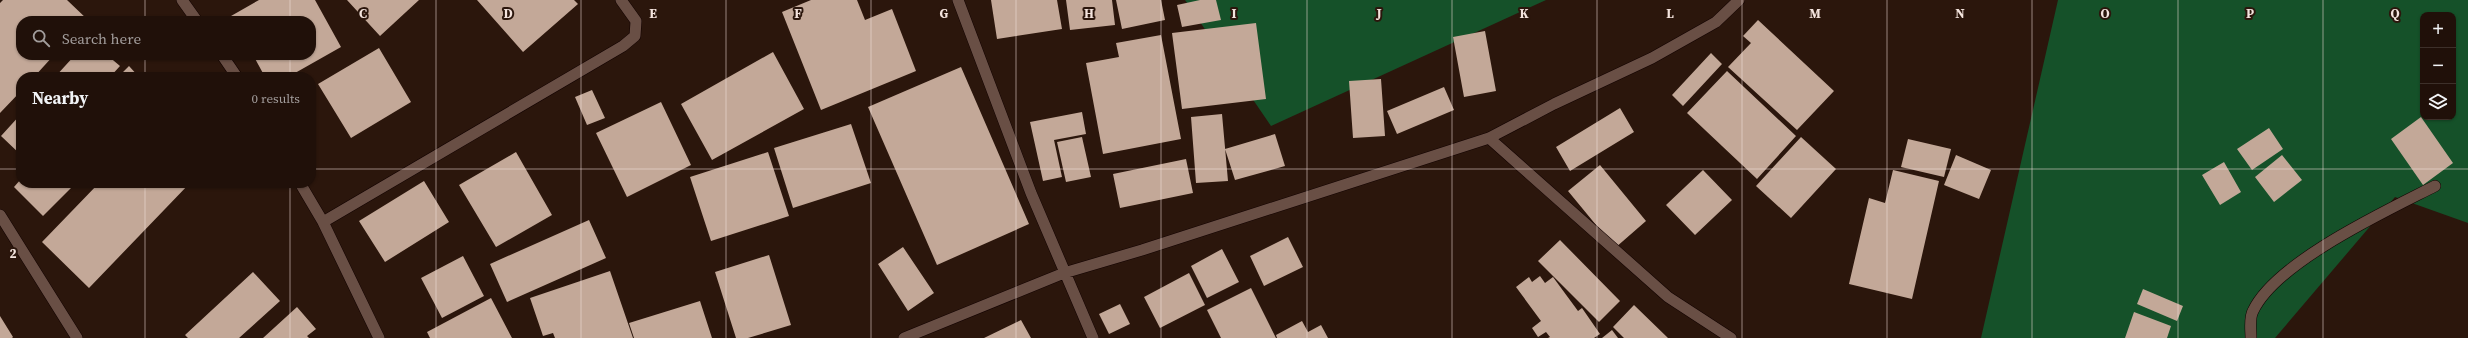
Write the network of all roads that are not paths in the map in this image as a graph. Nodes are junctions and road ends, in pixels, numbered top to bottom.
1 (182, 0) edge
2 (621, 0) edge
3 (958, 0) edge
4 (1739, 0) edge
5 (193, 16) edge
6 (225, 60) edge
7 (234, 72) edge
8 (1489, 138) junction
9 (2435, 186) dead end
10 (303, 188) edge
11 (0, 215) edge
12 (323, 222) junction
13 (1064, 273) junction
14 (77, 338) edge
15 (379, 338) edge
16 (904, 338) edge
17 (1093, 338) edge
18 (1730, 338) edge
19 (2250, 338) edge

1 - 5 street
2 - 12 street
3 - 13 street
4 - 8 street
6 - 7 street
8 - 13 street
8 - 18 street
9 - 19 street
10 - 12 street
11 - 14 street
12 - 15 street
13 - 16 street
13 - 17 street

